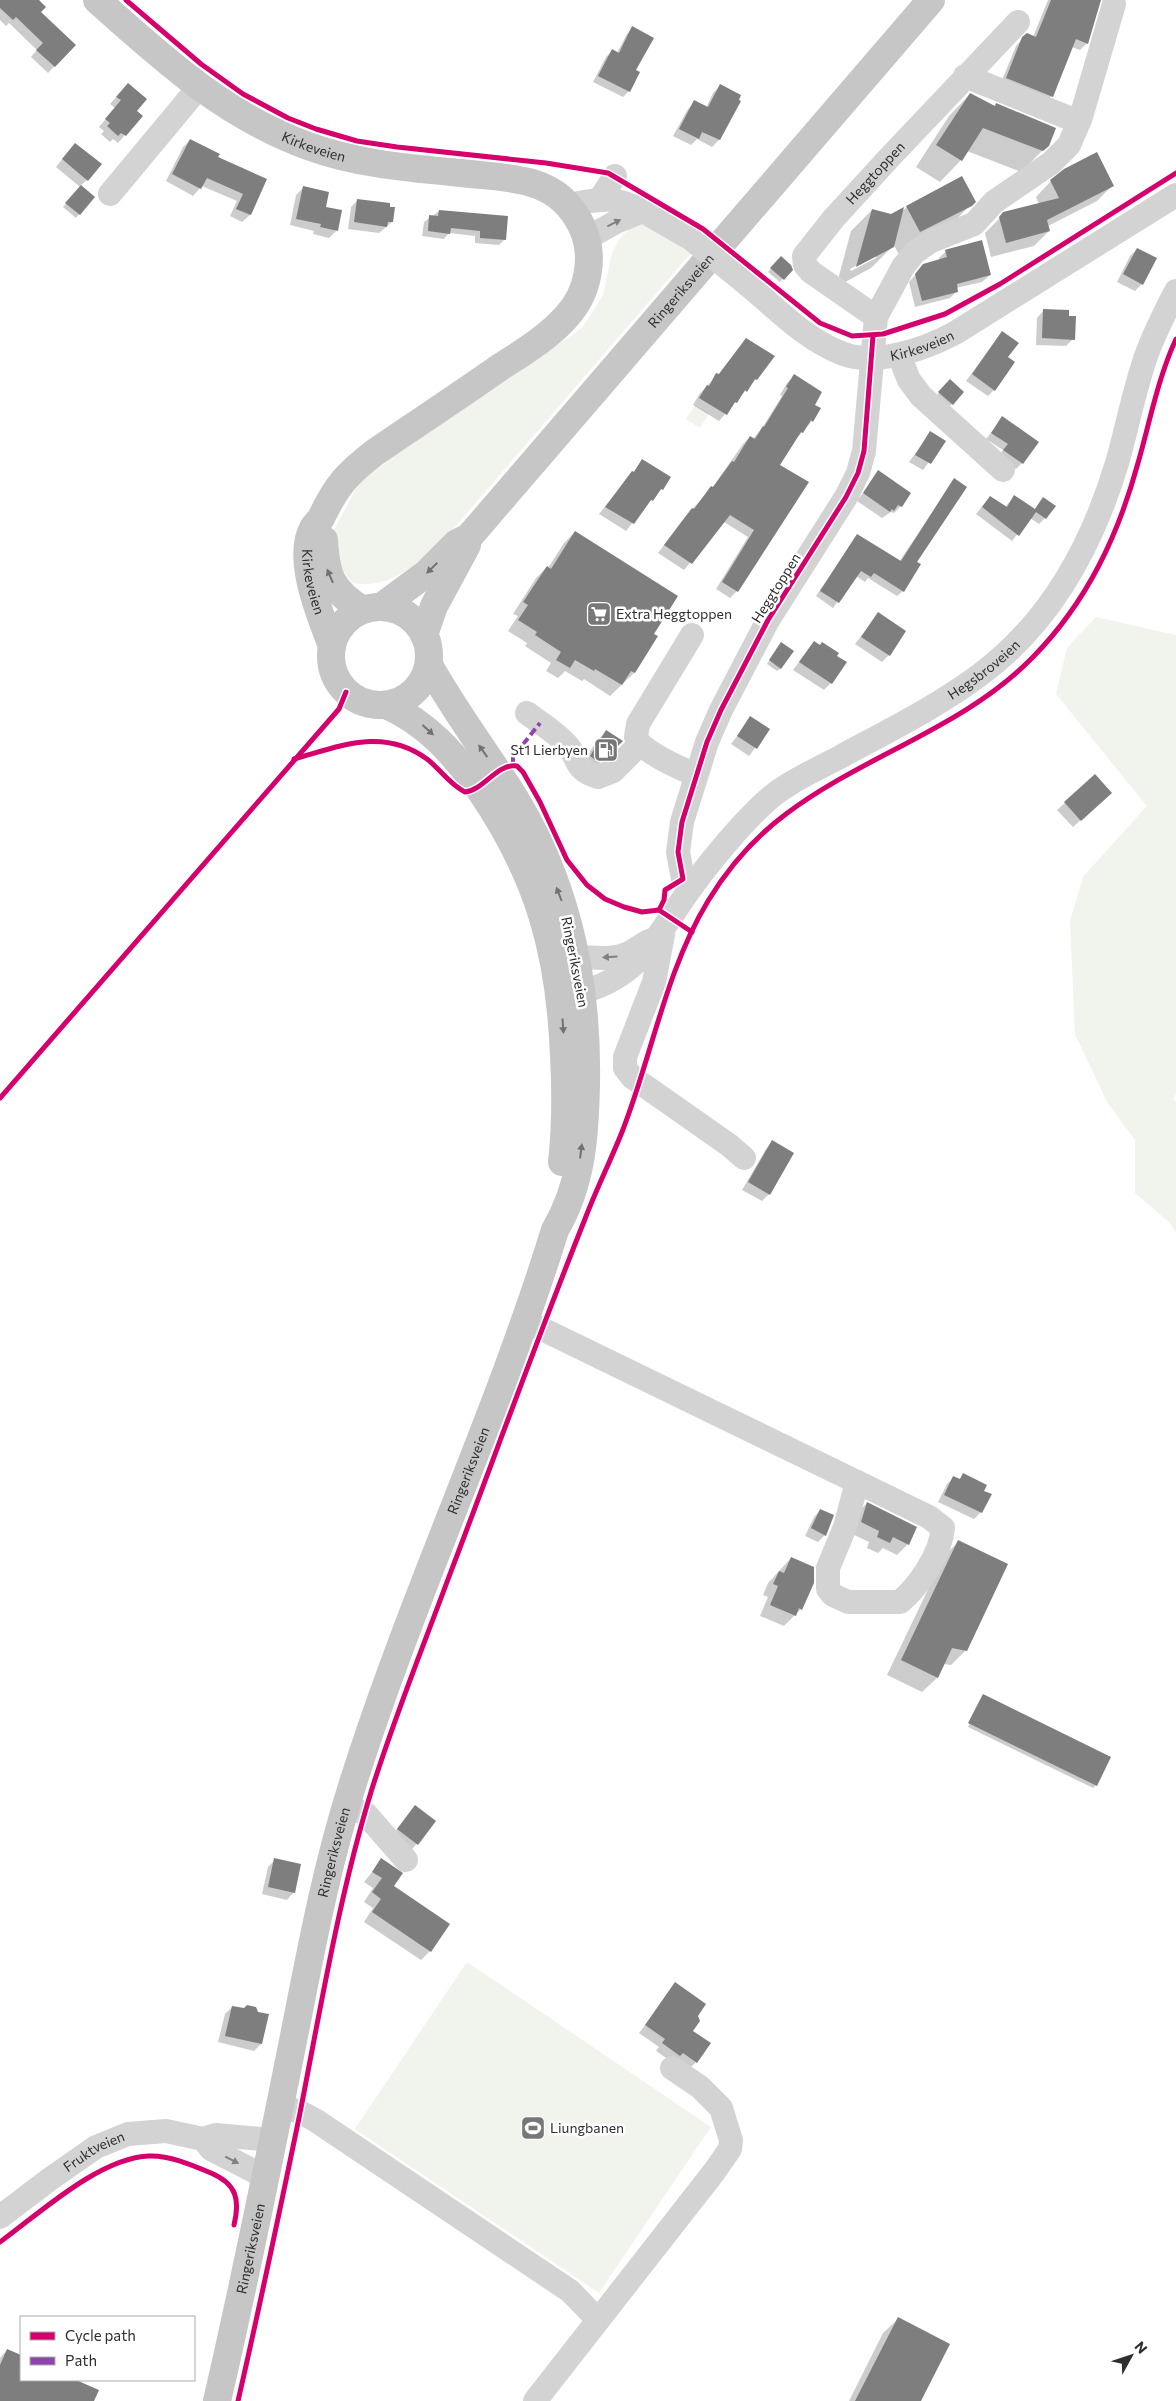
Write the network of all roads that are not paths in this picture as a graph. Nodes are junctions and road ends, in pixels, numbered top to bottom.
1 (97, 0) edge
2 (931, 0) edge
3 (1114, 4) dead end
4 (1018, 22) dead end
5 (965, 76) junction
6 (198, 87) junction
7 (1078, 122) junction
8 (614, 176) dead end
9 (110, 194) dead end
10 (1176, 195) edge
11 (600, 199) junction
12 (568, 205) junction
13 (643, 211) junction
14 (587, 238) junction
15 (1176, 291) edge
16 (876, 317) junction
17 (899, 355) junction
18 (872, 358) junction
19 (1003, 470) dead end
20 (321, 518) junction
21 (469, 537) junction
22 (372, 608) junction
23 (424, 634) junction
24 (692, 636) dead end
25 (332, 646) junction
26 (428, 665) junction
27 (386, 705) junction
28 (527, 713) dead end
29 (640, 744) junction
30 (696, 775) junction
31 (692, 886) junction
32 (659, 934) junction
33 (577, 957) junction
34 (558, 977) junction
35 (582, 992) junction
36 (744, 1158) dead end
37 (555, 1230) junction
38 (523, 1323) junction
39 (857, 1482) junction
40 (346, 1807) junction
41 (406, 1860) dead end
42 (672, 2068) dead end
43 (280, 2106) junction
44 (203, 2139) junction
45 (273, 2140) junction
46 (265, 2177) junction
47 (0, 2217) edge
48 (598, 2320) junction
49 (217, 2401) edge
50 (536, 2401) edge

1 - 6 main road, Kirkeveien
2 - 21 main road, Ringeriksveien
3 - 7 street, Heggtoppen
4 - 5 street, Heggtoppen
5 - 7 street
5 - 16 street, Heggtoppen
6 - 9 street
6 - 12 main road, Kirkeveien
7 - 16 street, Heggtoppen
8 - 11 street
10 - 17 street, Kirkeveien
11 - 12 street, Kirkeveien
11 - 13 street, Kirkeveien
12 - 14 main road, Kirkeveien
14 -> 13 street
13 - 18 street, Kirkeveien, bridge
14 - 20 main road, Kirkeveien
15 - 31 street, Hegsbroveien
16 - 18 street, Heggtoppen
17 - 18 street, Kirkeveien
17 - 19 street
18 - 30 street, Heggtoppen
22 -> 20 main road, Kirkeveien
20 - 25 main road, Kirkeveien
21 -> 22 main road, Ringeriksveien
21 - 23 main road, Ringeriksveien
22 - 23 main road
22 - 25 main road
23 - 26 main road
24 - 29 street
25 - 27 main road
26 - 27 main road
33 -> 26 main road, Ringeriksveien
27 -> 34 main road, Ringeriksveien
28 - 29 street
29 - 30 street
30 - 31 street, Heggtoppen
31 - 32 street, Hegsbroveien
32 -> 33 street, Hegsbroveien
32 - 35 street, Hegsbroveien
32 - 36 street
33 - 34 street
33 - 35 main road, Ringeriksveien
34 - 35 street
34 -> 37 main road, Ringeriksveien
37 -> 35 main road, Ringeriksveien
37 - 38 main road, Ringeriksveien
38 - 39 street
38 - 40 main road, Ringeriksveien
39 - 39 street
40 - 41 street
40 - 43 main road, Ringeriksveien
42 - 48 street
43 - 45 main road, Ringeriksveien
43 - 48 street
44 - 45 street, Fruktveien
44 -> 46 street, Fruktveien
44 - 47 street, Fruktveien
45 - 46 main road, Ringeriksveien
46 - 49 main road, Ringeriksveien
48 - 50 street

